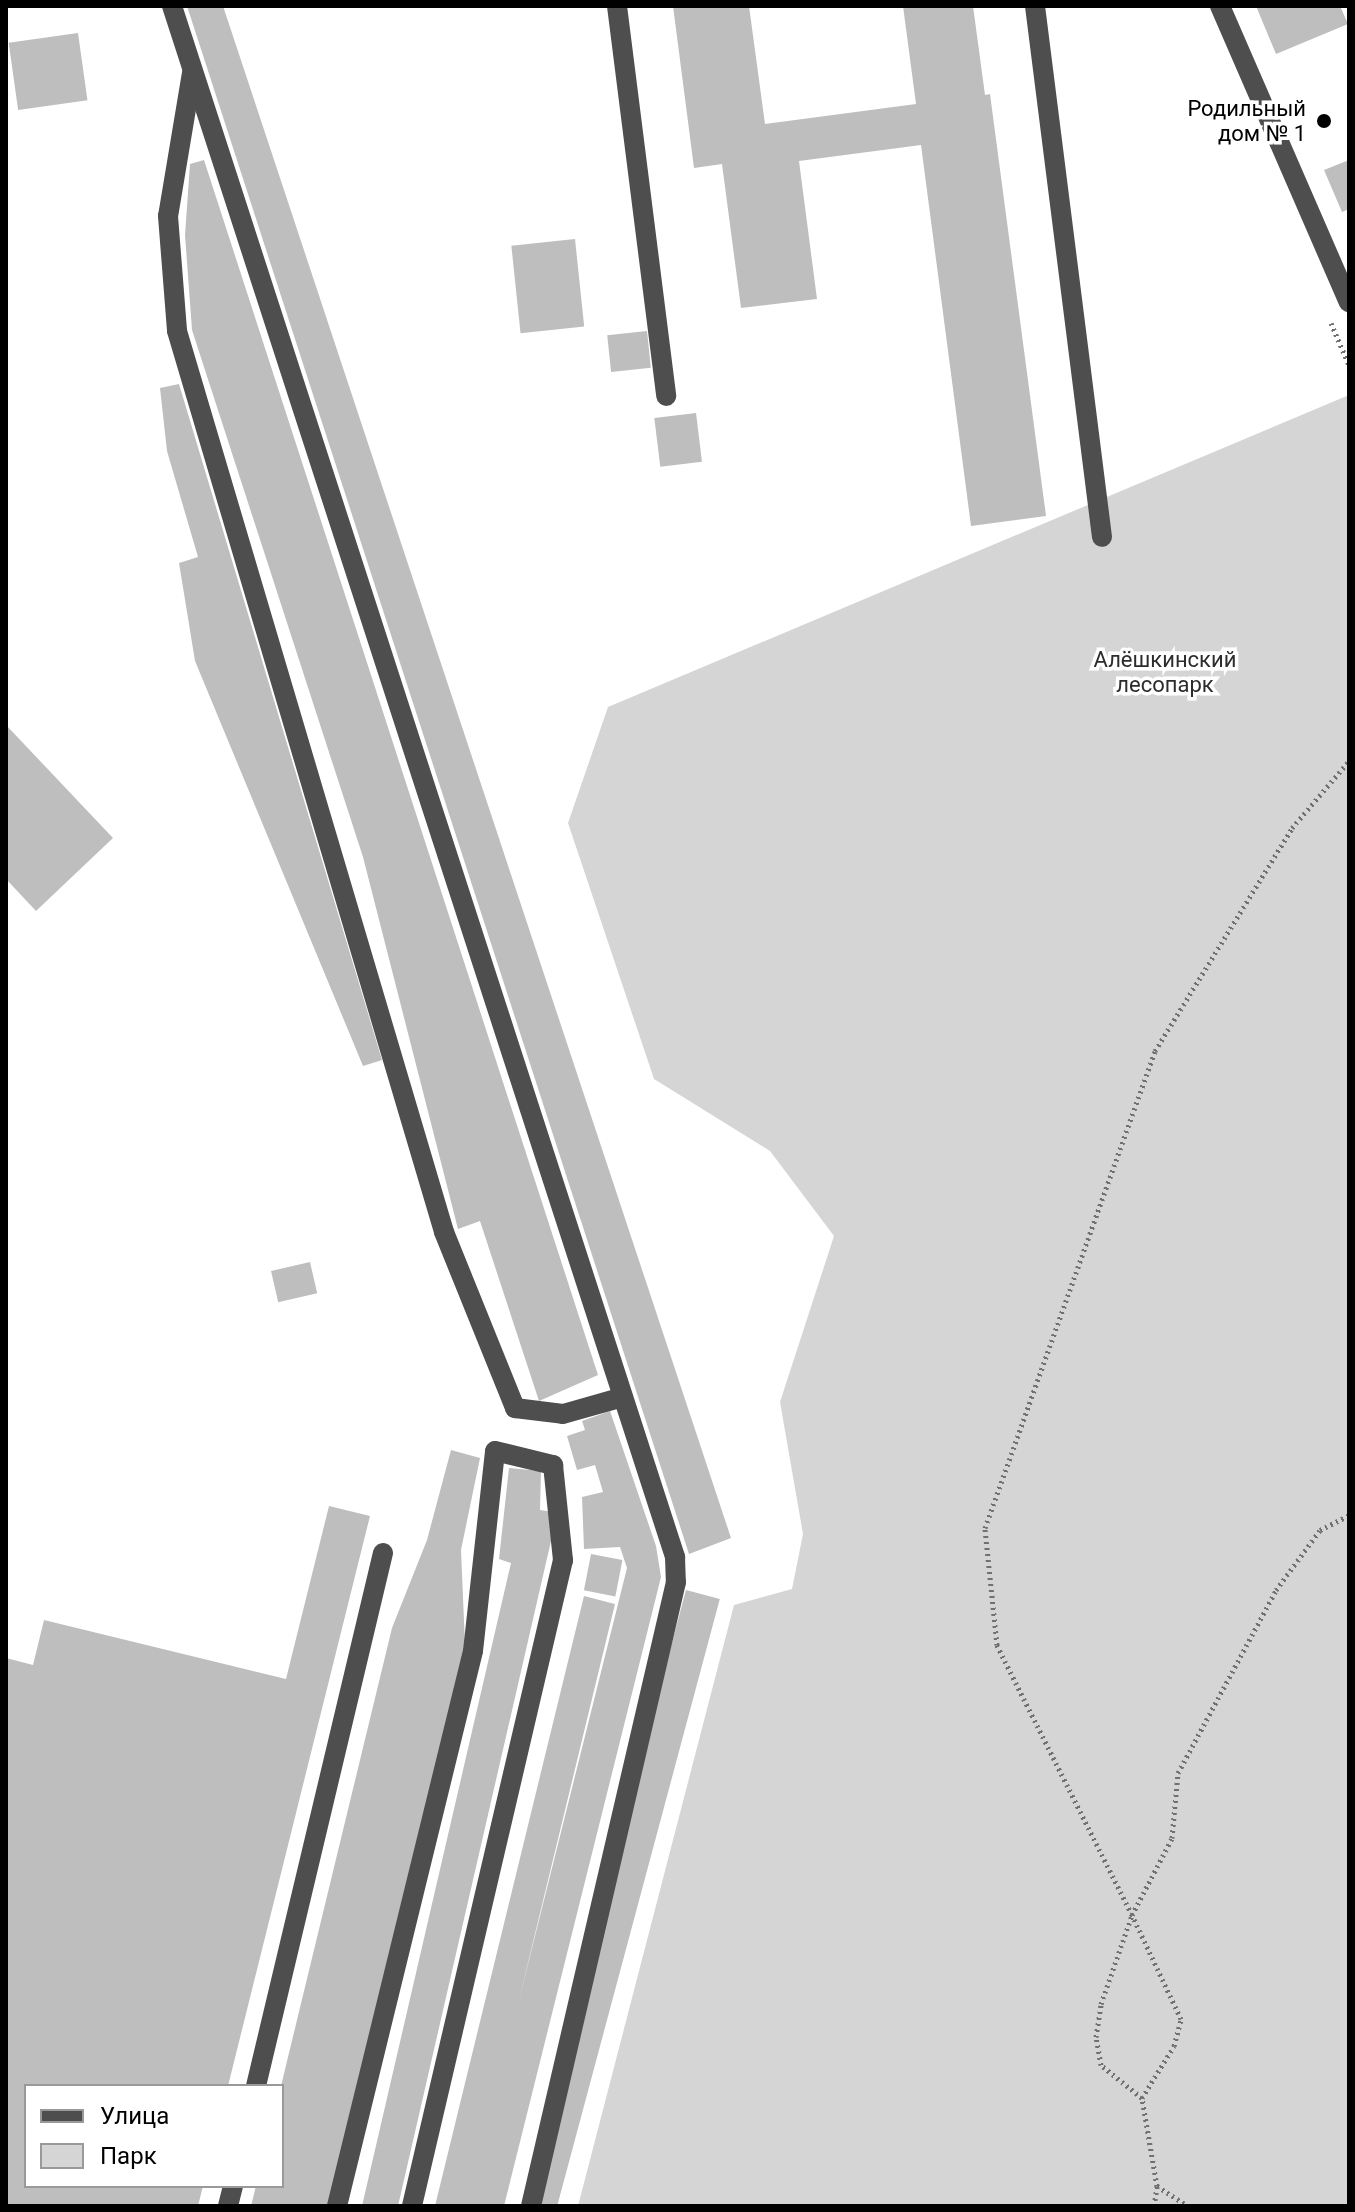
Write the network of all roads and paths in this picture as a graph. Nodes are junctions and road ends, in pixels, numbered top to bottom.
1 (172, 6) edge
2 (617, 6) edge
3 (1035, 6) edge
4 (1220, 6) edge
5 (193, 71) junction
6 (1349, 302) edge
7 (666, 396) dead end
8 (1102, 537) dead end
9 (1349, 761) edge
10 (623, 1397) junction
11 (1349, 1515) edge
12 (383, 1553) dead end
13 (1132, 1915) junction
14 (256, 2084) edge
15 (1142, 2098) junction
16 (1157, 2186) junction
17 (337, 2206) edge
18 (412, 2206) edge
19 (531, 2206) edge
20 (1154, 2206) edge
21 (1188, 2206) edge

1 - 5 lane
2 - 7 lane
3 - 8 lane
4 - 6 lane
5 - 10 lane
5 - 10 lane
9 - 13 path
10 - 19 lane
11 - 13 path
12 - 14 lane
13 - 15 path
13 - 15 path
15 - 16 path
16 - 20 path
16 - 21 path
17 - 18 lane

